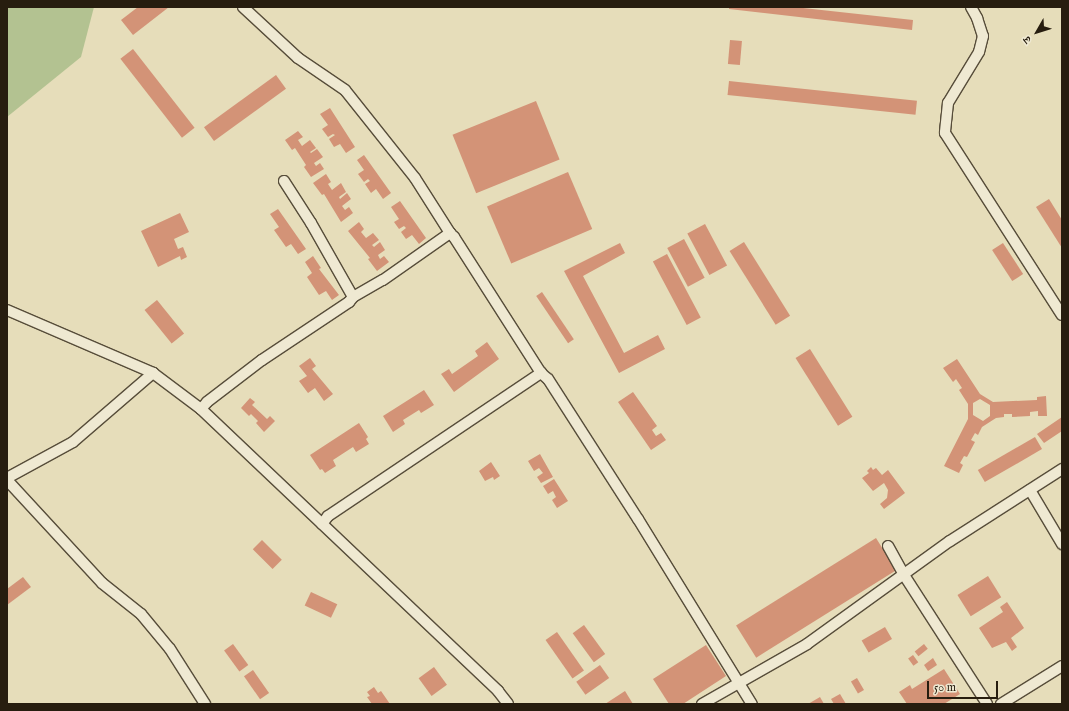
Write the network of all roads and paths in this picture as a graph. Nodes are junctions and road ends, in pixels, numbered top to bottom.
1 (243, 7) edge
2 (971, 7) edge
3 (284, 181) dead end
4 (450, 233) junction
5 (352, 297) junction
6 (7, 310) edge
7 (1062, 315) edge
8 (152, 373) junction
9 (541, 373) junction
10 (201, 409) junction
11 (1062, 469) edge
12 (7, 479) edge
13 (1030, 490) junction
14 (322, 524) junction
15 (1062, 544) edge
16 (888, 546) dead end
17 (904, 575) junction
18 (1062, 666) edge
19 (738, 684) junction
20 (205, 704) edge
21 (508, 704) edge
22 (702, 704) edge
23 (752, 704) edge
24 (987, 704) edge
25 (1001, 704) edge

1 - 4 street
2 - 7 street
3 - 5 street
4 - 5 street
4 - 9 street
5 - 10 street
6 - 8 street
8 - 10 street
8 - 12 street
9 - 14 street
9 - 19 street
10 - 14 street
11 - 13 street
12 - 20 street
13 - 15 street
13 - 17 street
14 - 21 street
16 - 17 street
17 - 19 street
17 - 24 street
18 - 25 street
19 - 22 street
19 - 23 street

